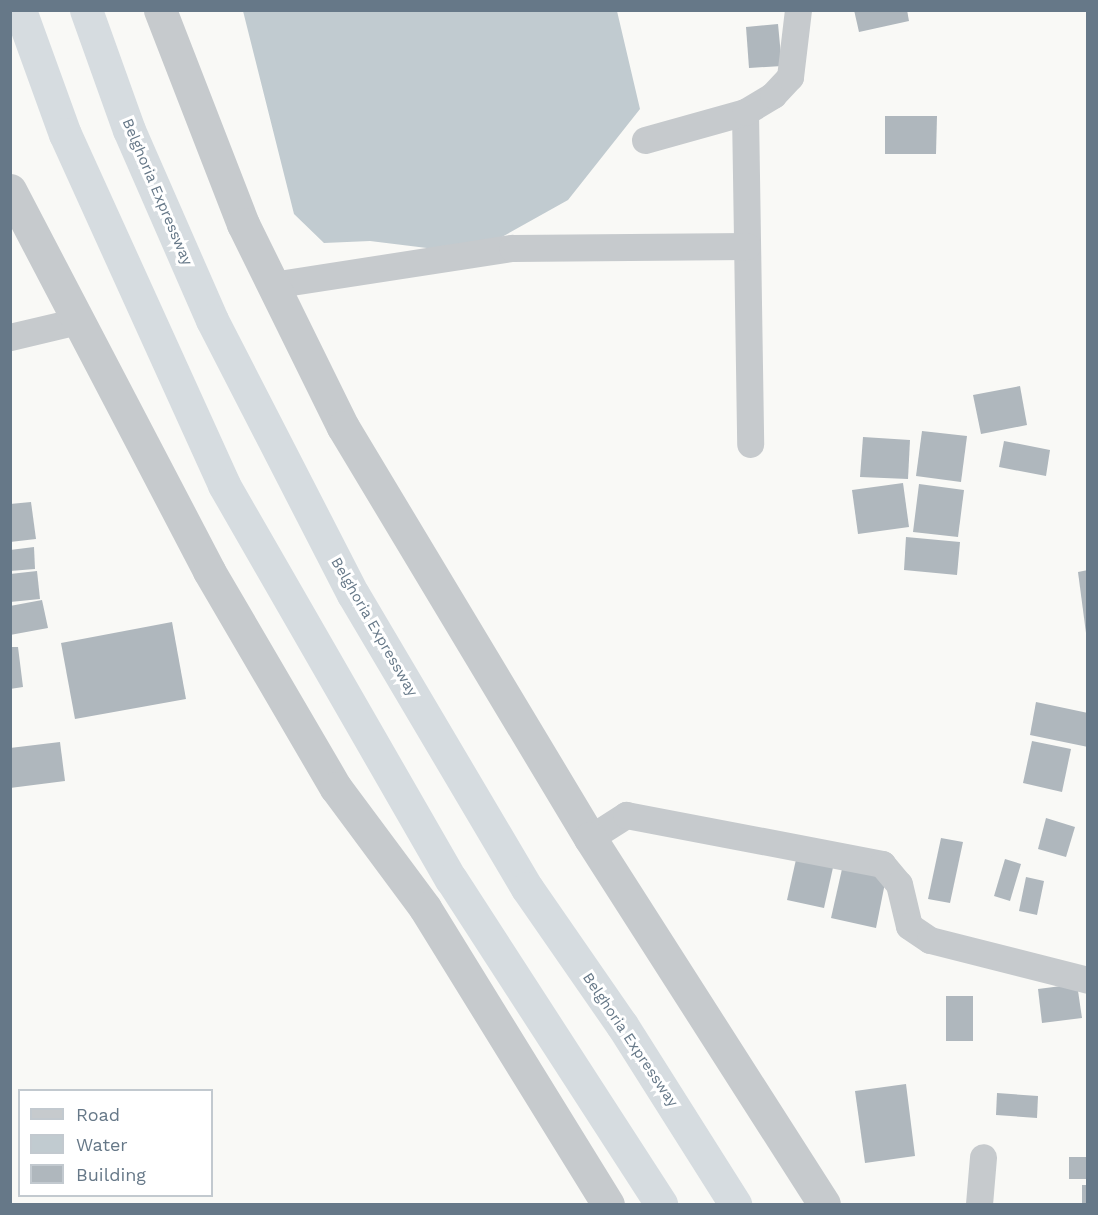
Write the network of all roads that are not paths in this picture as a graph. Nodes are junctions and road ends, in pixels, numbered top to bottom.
1 (20, 10) edge
2 (86, 10) edge
3 (160, 10) edge
4 (798, 10) edge
5 (745, 112) junction
6 (645, 140) dead end
7 (10, 190) edge
8 (747, 246) junction
9 (272, 285) junction
10 (77, 321) junction
11 (10, 337) edge
12 (750, 444) dead end
13 (590, 838) junction
14 (1088, 980) edge
15 (983, 1157) dead end
16 (608, 1204) edge
17 (661, 1204) edge
18 (735, 1204) edge
19 (824, 1204) edge
20 (979, 1204) edge

1 - 17 highway
2 - 18 highway, Belghoria Expressway
3 - 9 street
4 - 5 street
5 - 6 street
5 - 8 street
7 - 10 street
8 - 9 street
8 - 12 street
9 - 13 street
10 - 11 street
10 - 16 street
13 - 14 street
13 - 19 street
15 - 20 street

